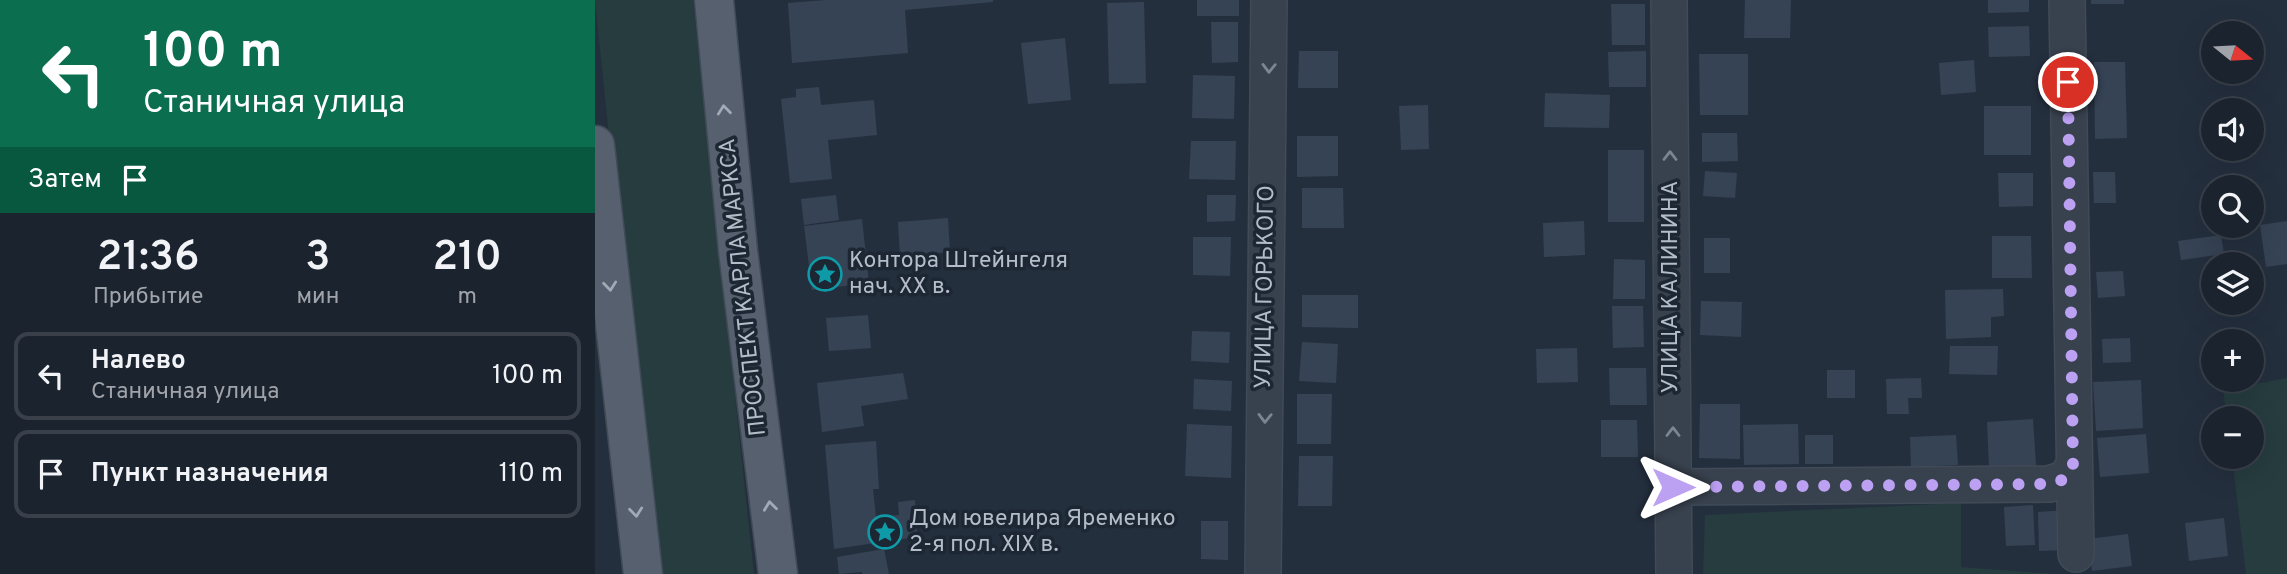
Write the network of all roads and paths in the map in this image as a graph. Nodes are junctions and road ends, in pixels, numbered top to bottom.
1 (714, 0) edge
2 (1269, 0) edge
3 (1669, 0) edge
4 (2067, 0) edge
5 (595, 145) edge
6 (2073, 467) junction
7 (1673, 487) junction
8 (2075, 554) dead end
9 (643, 574) edge
10 (778, 574) edge
11 (1263, 574) edge
12 (1674, 574) edge

10 -> 1 main road, ПРОСПЕКТ КАРЛА МАРКСА
2 -> 11 street, УЛИЦА ГОРЬКОГО
7 -> 3 street, УЛИЦА КАЛИНИНА
4 - 6 street
5 -> 9 main road
6 - 7 street
6 - 8 street
7 - 12 street, УЛИЦА КАЛИНИНА

